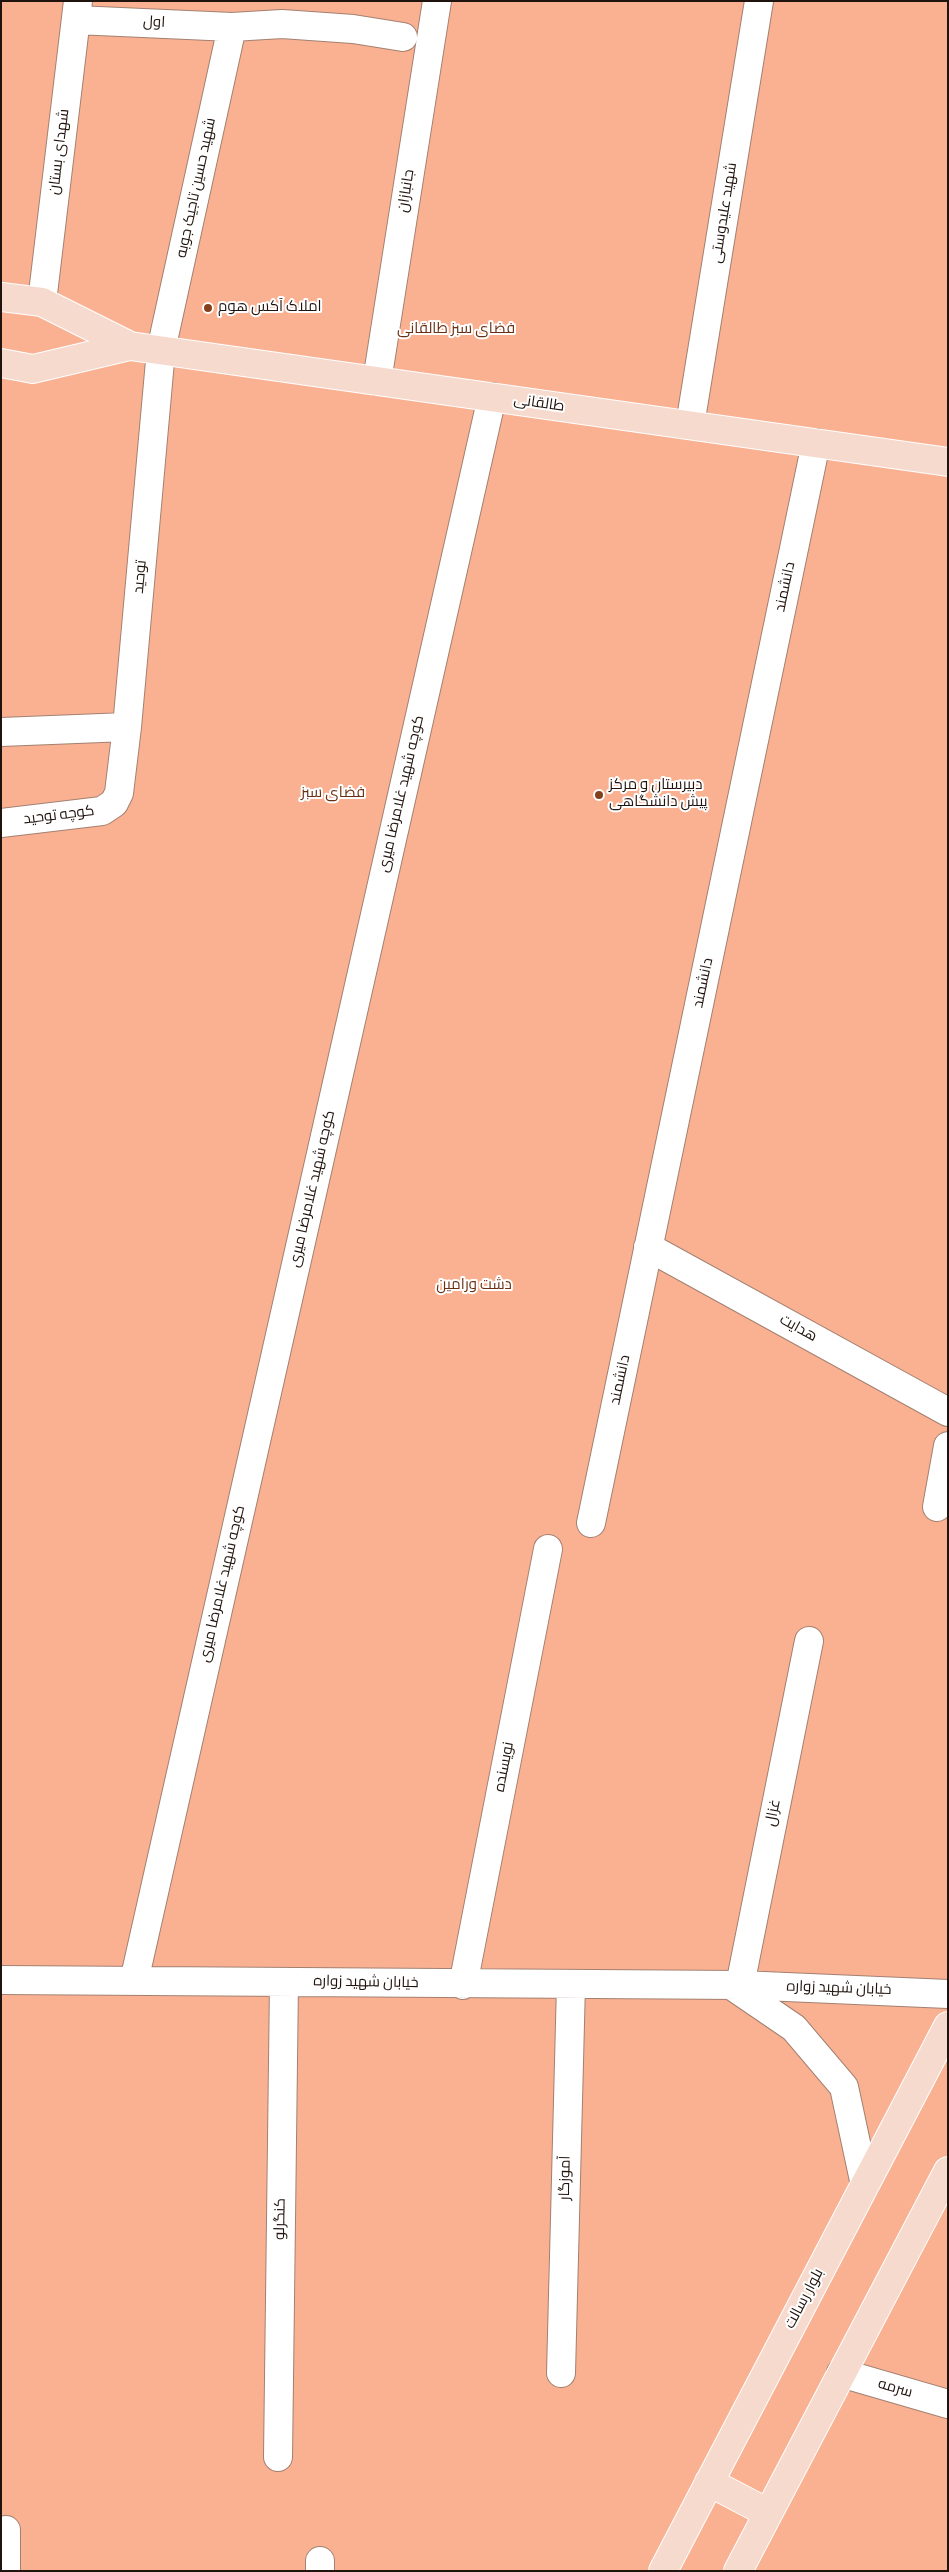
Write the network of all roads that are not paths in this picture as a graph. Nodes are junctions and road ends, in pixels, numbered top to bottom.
1 (437, 1) edge
2 (759, 1) edge
3 (77, 10) edge
4 (232, 27) junction
5 (403, 37) dead end
6 (1, 297) edge
7 (42, 302) junction
8 (130, 346) junction
9 (161, 350) junction
10 (1, 363) edge
11 (377, 381) junction
12 (492, 397) junction
13 (690, 425) junction
14 (816, 443) junction
15 (948, 462) edge
16 (128, 727) junction
17 (1, 732) edge
18 (114, 803) joint
19 (1, 823) edge
20 (648, 1247) junction
21 (948, 1412) edge
22 (948, 1446) edge
23 (937, 1507) dead end
24 (591, 1523) dead end
25 (548, 1549) dead end
26 (809, 1641) dead end
27 (1, 1980) edge
28 (134, 1980) junction
29 (284, 1982) junction
30 (570, 1984) junction
31 (463, 1985) junction
32 (735, 1985) junction
33 (948, 1994) edge
34 (948, 2026) edge
35 (948, 2171) edge
36 (865, 2185) junction
37 (561, 2373) dead end
38 (842, 2373) junction
39 (948, 2404) edge
40 (278, 2457) dead end
41 (709, 2482) junction
42 (768, 2513) junction
43 (6, 2530) dead end
44 (6, 2571) edge
45 (662, 2571) edge
46 (738, 2571) edge

1 - 11 street, جانبازان
2 - 13 street, شهید علیدوستی
3 - 4 street, اول
3 - 7 street, شهدای بستان
4 - 5 street, اول
4 - 9 street, شهید حسین تاجیک جوبه
6 - 7 main road
7 - 8 main road
8 - 9 main road, طالقانی
8 - 10 main road
9 - 11 main road, طالقانی
9 - 16 street, توحید
11 - 12 main road, طالقانی
12 - 13 main road, طالقانی
12 - 28 street, کوچه شهید غلامرضا میری
13 - 14 main road, طالقانی
14 - 15 main road, طالقانی
14 - 20 street, دانشمند
16 - 17 street
16 - 18 street, توحید
18 - 19 street, کوچه توحید
20 - 21 street, هدایت
20 - 24 street, دانشمند
22 - 23 street
25 - 31 street, نویسنده
26 - 32 street, غزال
27 - 28 street, خیابان شهید زواره
28 - 29 street, خیابان شهید زواره
29 - 31 street, خیابان شهید زواره
29 - 40 street, کنگرلو
30 - 31 street, خیابان شهید زواره
30 - 32 street, خیابان شهید زواره
30 - 37 street, آموزگار
32 - 33 street, خیابان شهید زواره
32 - 36 street, خیابان شهید زواره
34 - 36 main road, بلوار رسالت
35 - 38 main road
36 - 41 main road, بلوار رسالت
38 - 39 street, سرمه
38 - 42 main road
41 - 42 main road
41 - 45 main road, بلوار رسالت
42 - 46 main road
43 - 44 street

